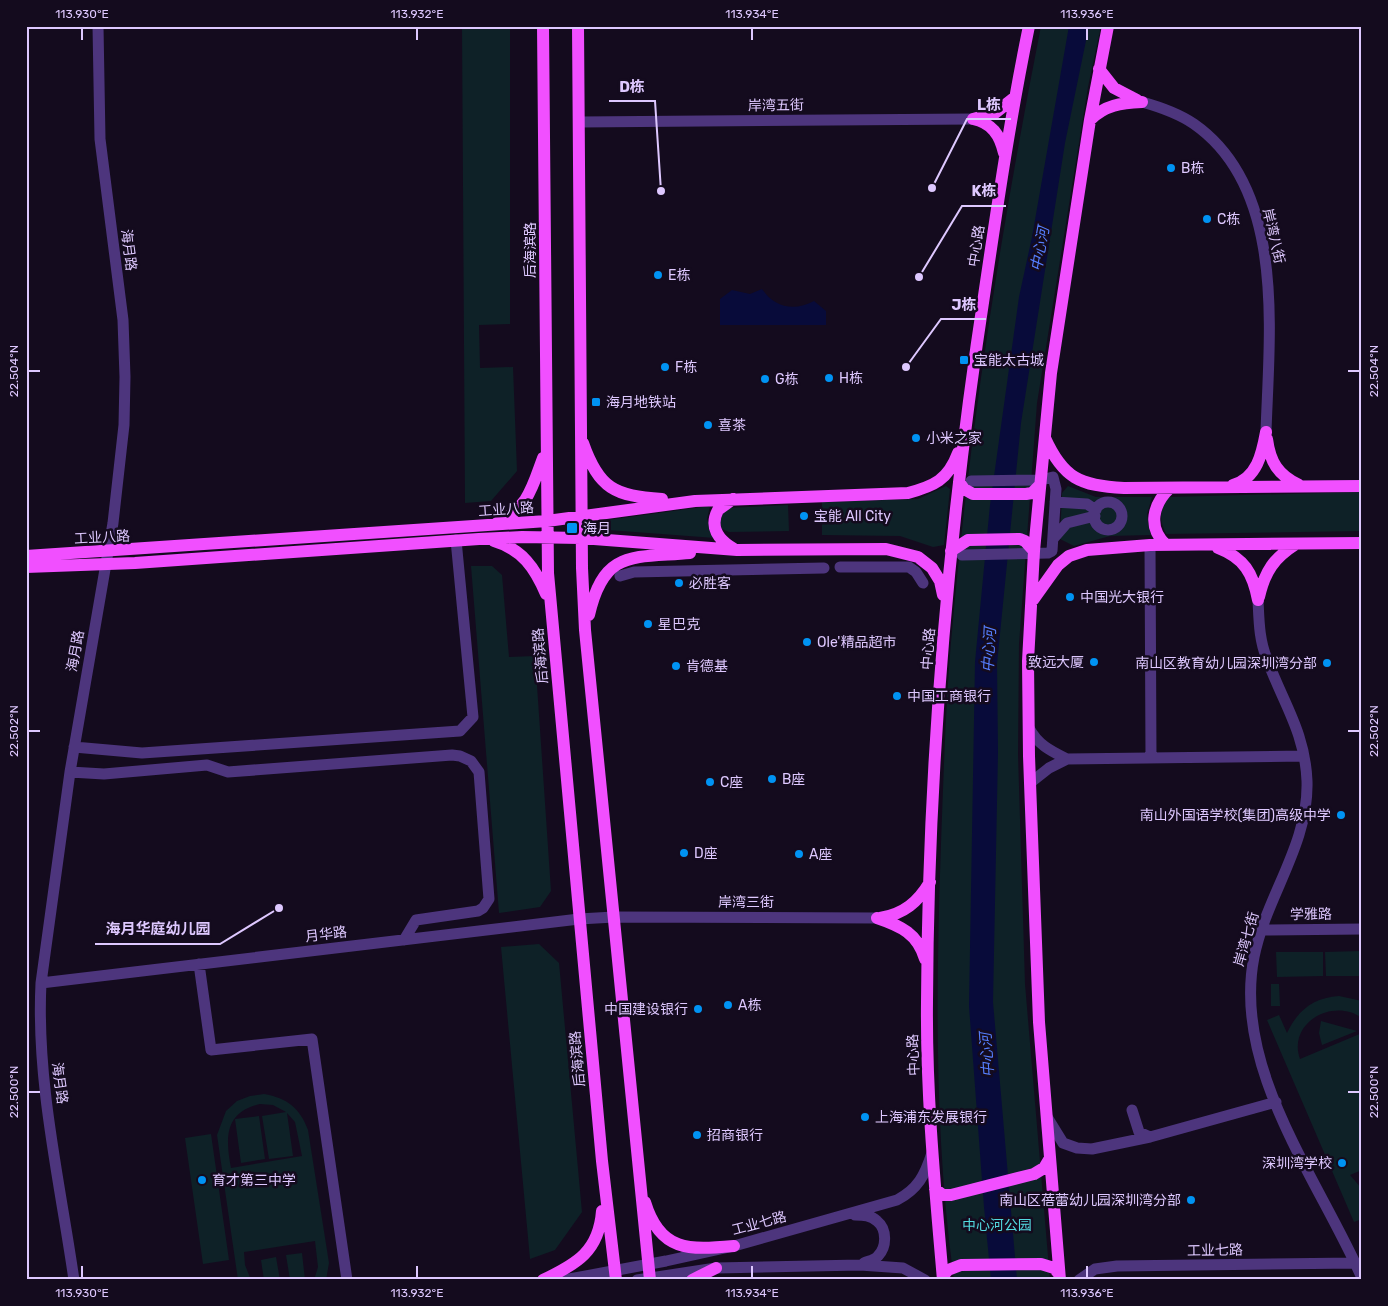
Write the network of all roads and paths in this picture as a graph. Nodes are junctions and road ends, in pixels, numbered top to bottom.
1 (98, 26) edge
2 (543, 26) edge
3 (578, 26) edge
4 (1029, 26) edge
5 (1108, 26) edge
6 (1099, 69) junction
7 (1014, 98) junction
8 (1142, 102) junction
9 (973, 118) junction
10 (1090, 120) junction
11 (580, 122) junction
12 (1005, 155) junction
13 (579, 430) junction
14 (1266, 432) junction
15 (1045, 437) junction
16 (963, 443) junction
17 (546, 450) junction
18 (965, 482) junction
19 (1041, 483) junction
20 (1362, 486) edge
21 (1227, 487) junction
22 (1301, 487) junction
23 (1170, 488) junction
24 (733, 499) junction
25 (695, 501) junction
26 (1055, 502) junction
27 (581, 517) junction
28 (547, 521) junction
29 (493, 525) junction
30 (547, 538) junction
31 (581, 538) junction
32 (479, 539) junction
33 (1053, 539) junction
34 (456, 540) junction
35 (1362, 543) edge
36 (1296, 544) junction
37 (1150, 545) junction
38 (1166, 545) junction
39 (1208, 545) junction
40 (736, 550) junction
41 (1034, 552) junction
42 (957, 553) junction
43 (26, 556) edge
44 (107, 558) junction
45 (840, 567) dead end
46 (26, 568) edge
47 (824, 568) dead end
48 (620, 576) dead end
49 (923, 583) dead end
50 (1258, 600) junction
51 (1032, 602) junction
52 (550, 603) junction
53 (945, 606) junction
54 (585, 630) junction
55 (1029, 728) junction
56 (74, 747) junction
57 (1304, 756) junction
58 (1151, 758) junction
59 (1068, 759) junction
60 (70, 772) junction
61 (1030, 783) junction
62 (930, 882) junction
63 (614, 917) junction
64 (877, 918) junction
65 (579, 919) junction
66 (1362, 929) edge
67 (1261, 930) junction
68 (404, 940) junction
69 (199, 964) junction
70 (928, 968) junction
71 (41, 983) junction
72 (1276, 1102) junction
73 (1132, 1110) dead end
74 (1047, 1116) junction
75 (1150, 1137) junction
76 (933, 1152) junction
77 (1050, 1158) junction
78 (639, 1182) junction
79 (604, 1188) junction
80 (935, 1189) junction
81 (849, 1215) junction
82 (734, 1246) junction
83 (1355, 1263) junction
84 (648, 1264) junction
85 (860, 1265) junction
86 (716, 1268) junction
87 (615, 1275) edge
88 (1059, 1277) edge
89 (943, 1278) edge
90 (1362, 1278) edge
91 (645, 1279) edge
92 (74, 1280) edge
93 (347, 1280) edge
94 (543, 1280) edge
95 (564, 1280) edge
96 (692, 1280) edge
97 (925, 1280) edge
98 (1078, 1280) edge

1 - 44 street, 海月路
2 - 17 main road, 后海滨路
3 - 11 main road
4 - 7 main road, 中心路
5 - 6 main road
6 - 8 main road
6 - 10 main road
7 - 9 main road
7 - 12 main road, 中心路
8 - 10 main road
8 - 14 street, 岸湾八街
9 - 11 street, 岸湾五街
9 - 12 main road
10 - 15 main road
11 - 13 main road
12 - 16 main road, 中心路
13 - 25 main road
13 - 27 main road
14 - 21 main road
14 - 22 main road
15 - 19 main road
15 - 23 main road
16 - 18 main road, 中心路
16 - 24 main road, 工业八路
17 - 28 main road, 后海滨路
17 - 29 main road
18 - 19 street
18 - 19 main road
18 - 42 main road, 中心路
19 - 26 street
19 - 41 main road
20 - 22 main road
21 - 22 main road
21 - 23 main road
23 - 38 main road
24 - 25 main road, 工业八路
24 - 40 main road
25 - 27 main road, 工业八路
26 - 33 street
26 - 33 street
27 - 28 main road, 工业八路
27 - 31 main road
28 - 29 main road, 工业八路
28 - 30 main road, 后海滨路
29 - 44 main road, 工业八路
30 - 31 main road, 工业八路
30 - 32 main road, 工业八路
30 - 52 main road, 后海滨路
31 - 40 main road, 工业八路
31 - 54 main road
32 - 34 main road, 工业八路
32 - 52 main road
33 - 41 street
34 - 44 main road, 工业八路
34 - 56 street
35 - 36 main road
36 - 39 main road
36 - 50 main road
37 - 38 main road
37 - 51 main road
37 - 58 street
38 - 39 main road
39 - 50 main road
40 - 53 main road, 工业八路
40 - 54 main road
41 - 42 street
41 - 42 main road
41 - 51 main road
42 - 53 main road, 中心路
43 - 44 main road, 工业八路
44 - 46 main road, 工业八路
44 - 56 street, 海月路
45 - 49 street
47 - 48 street
50 - 57 street, 岸湾七街
51 - 55 main road
52 - 65 main road, 后海滨路
53 - 62 main road, 中心路
54 - 63 main road
55 - 59 street
55 - 61 main road
56 - 60 street, 海月路
57 - 58 street
57 - 67 street, 岸湾七街
58 - 59 street
59 - 61 street
60 - 68 street
60 - 71 street, 海月路
61 - 74 main road
62 - 64 main road
62 - 70 main road, 中心路
63 - 64 street, 岸湾三街
63 - 65 street, 月华路
63 - 78 main road
64 - 70 main road
65 - 68 street, 月华路
65 - 79 main road, 后海滨路
66 - 67 street, 学雅路
67 - 72 street, 岸湾七街
68 - 69 street, 月华路
69 - 71 street, 月华路
69 - 93 street
70 - 76 main road, 中心路
71 - 92 street, 海月路
72 - 75 street
72 - 83 street, 岸湾七街
73 - 75 street
74 - 75 street
74 - 77 main road
76 - 80 main road, 中心路
76 - 81 street, 工业七路
77 - 80 main road
77 - 88 main road
78 - 82 main road
78 - 84 main road
79 - 87 main road, 后海滨路
79 - 94 main road
80 - 89 main road, 中心路
81 - 82 street, 工业七路
81 - 85 street
82 - 84 street, 工业七路
83 - 90 street, 岸湾七街
83 - 98 street, 工业七路
84 - 87 street, 工业七路
84 - 91 main road
85 - 86 street
85 - 97 street
86 - 91 street
86 - 96 main road
87 - 95 street, 工业七路
88 - 89 main road

